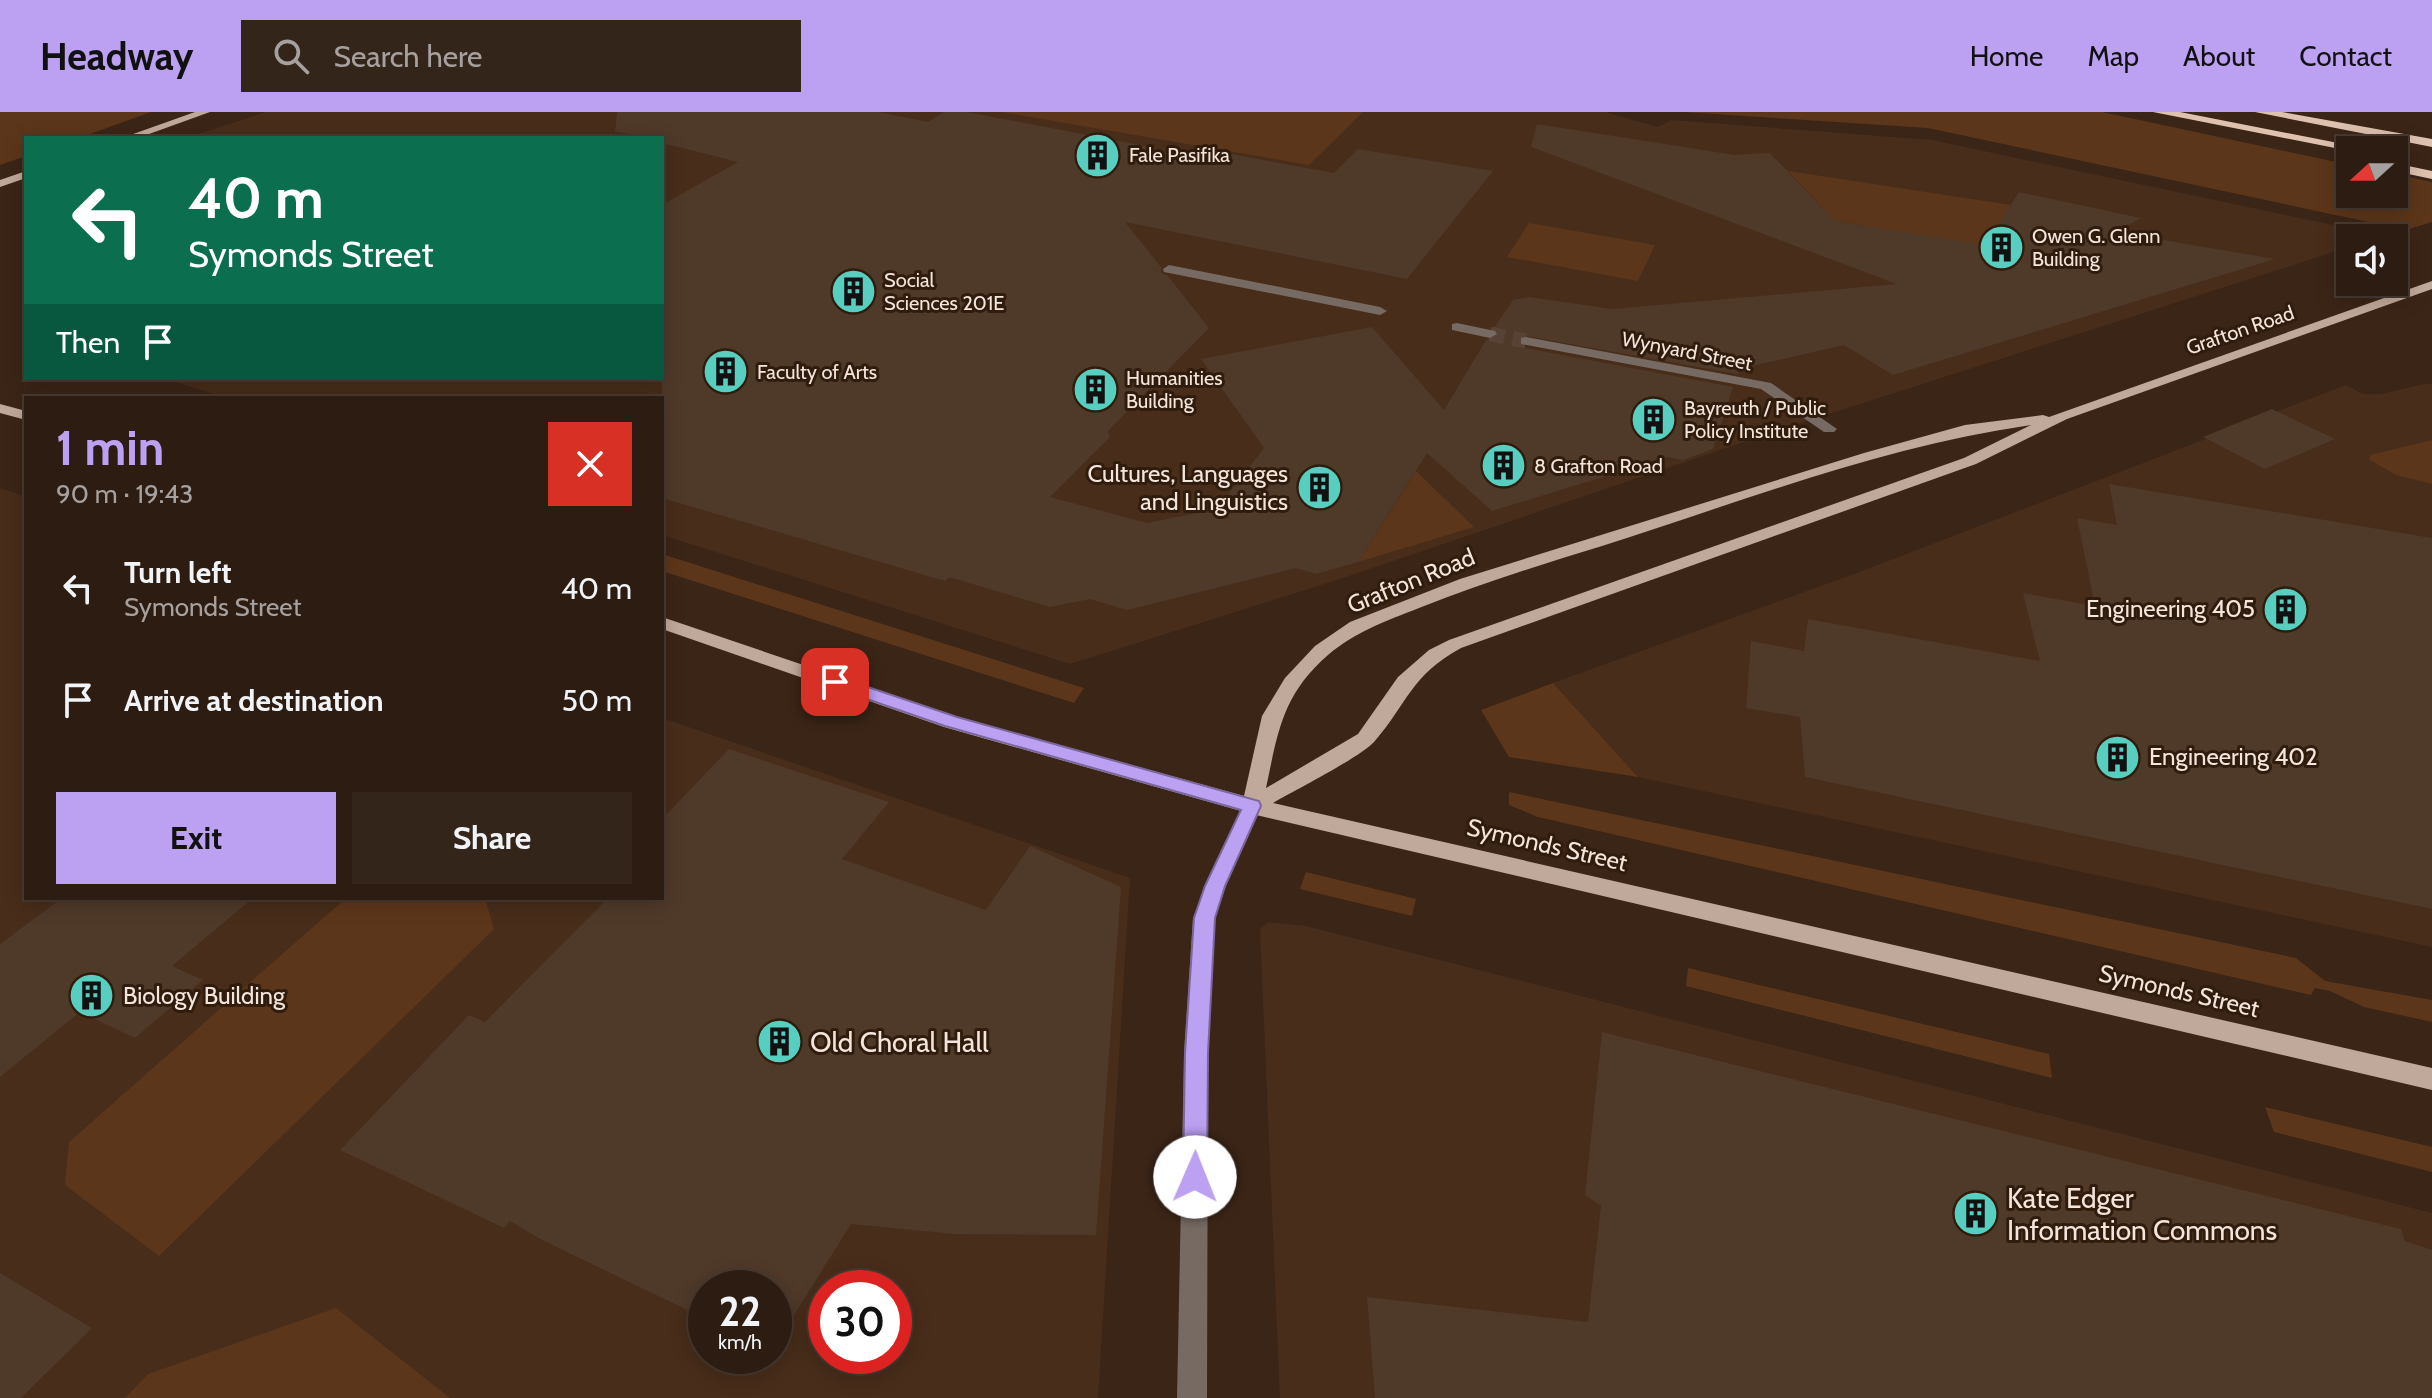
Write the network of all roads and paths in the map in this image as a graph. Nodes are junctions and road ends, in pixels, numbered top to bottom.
1 (205, 112) edge
2 (2149, 112) edge
3 (2159, 112) edge
4 (2261, 112) edge
5 (133, 136) edge
6 (2432, 143) edge
7 (2336, 144) edge
8 (2336, 155) edge
9 (2408, 158) edge
10 (2432, 162) edge
11 (2408, 170) edge
12 (24, 175) edge
13 (2432, 175) edge
14 (0, 184) edge
15 (1169, 269) dead end
16 (2432, 285) edge
17 (1380, 311) dead end
18 (1457, 327) dead end
19 (1490, 334) tunnel mouth
20 (1526, 341) tunnel mouth
21 (0, 408) edge
22 (24, 415) edge
23 (2062, 416) junction
24 (1829, 429) dead end
25 (664, 624) edge
26 (1252, 806) junction
27 (2432, 1079) edge
28 (1192, 1398) edge

1 - 5 main road
2 - 8 highway
3 - 7 highway
4 - 6 highway
9 - 10 highway
11 - 13 highway
12 - 14 main road
15 - 17 street
16 - 23 main road, Grafton Road
18 - 19 street
20 - 24 street, Wynyard Street
21 - 22 main road
23 - 26 main road, Grafton Road
23 - 26 main road, Grafton Road
25 - 26 main road, Symonds Street
26 - 27 main road, Symonds Street
26 - 28 street

